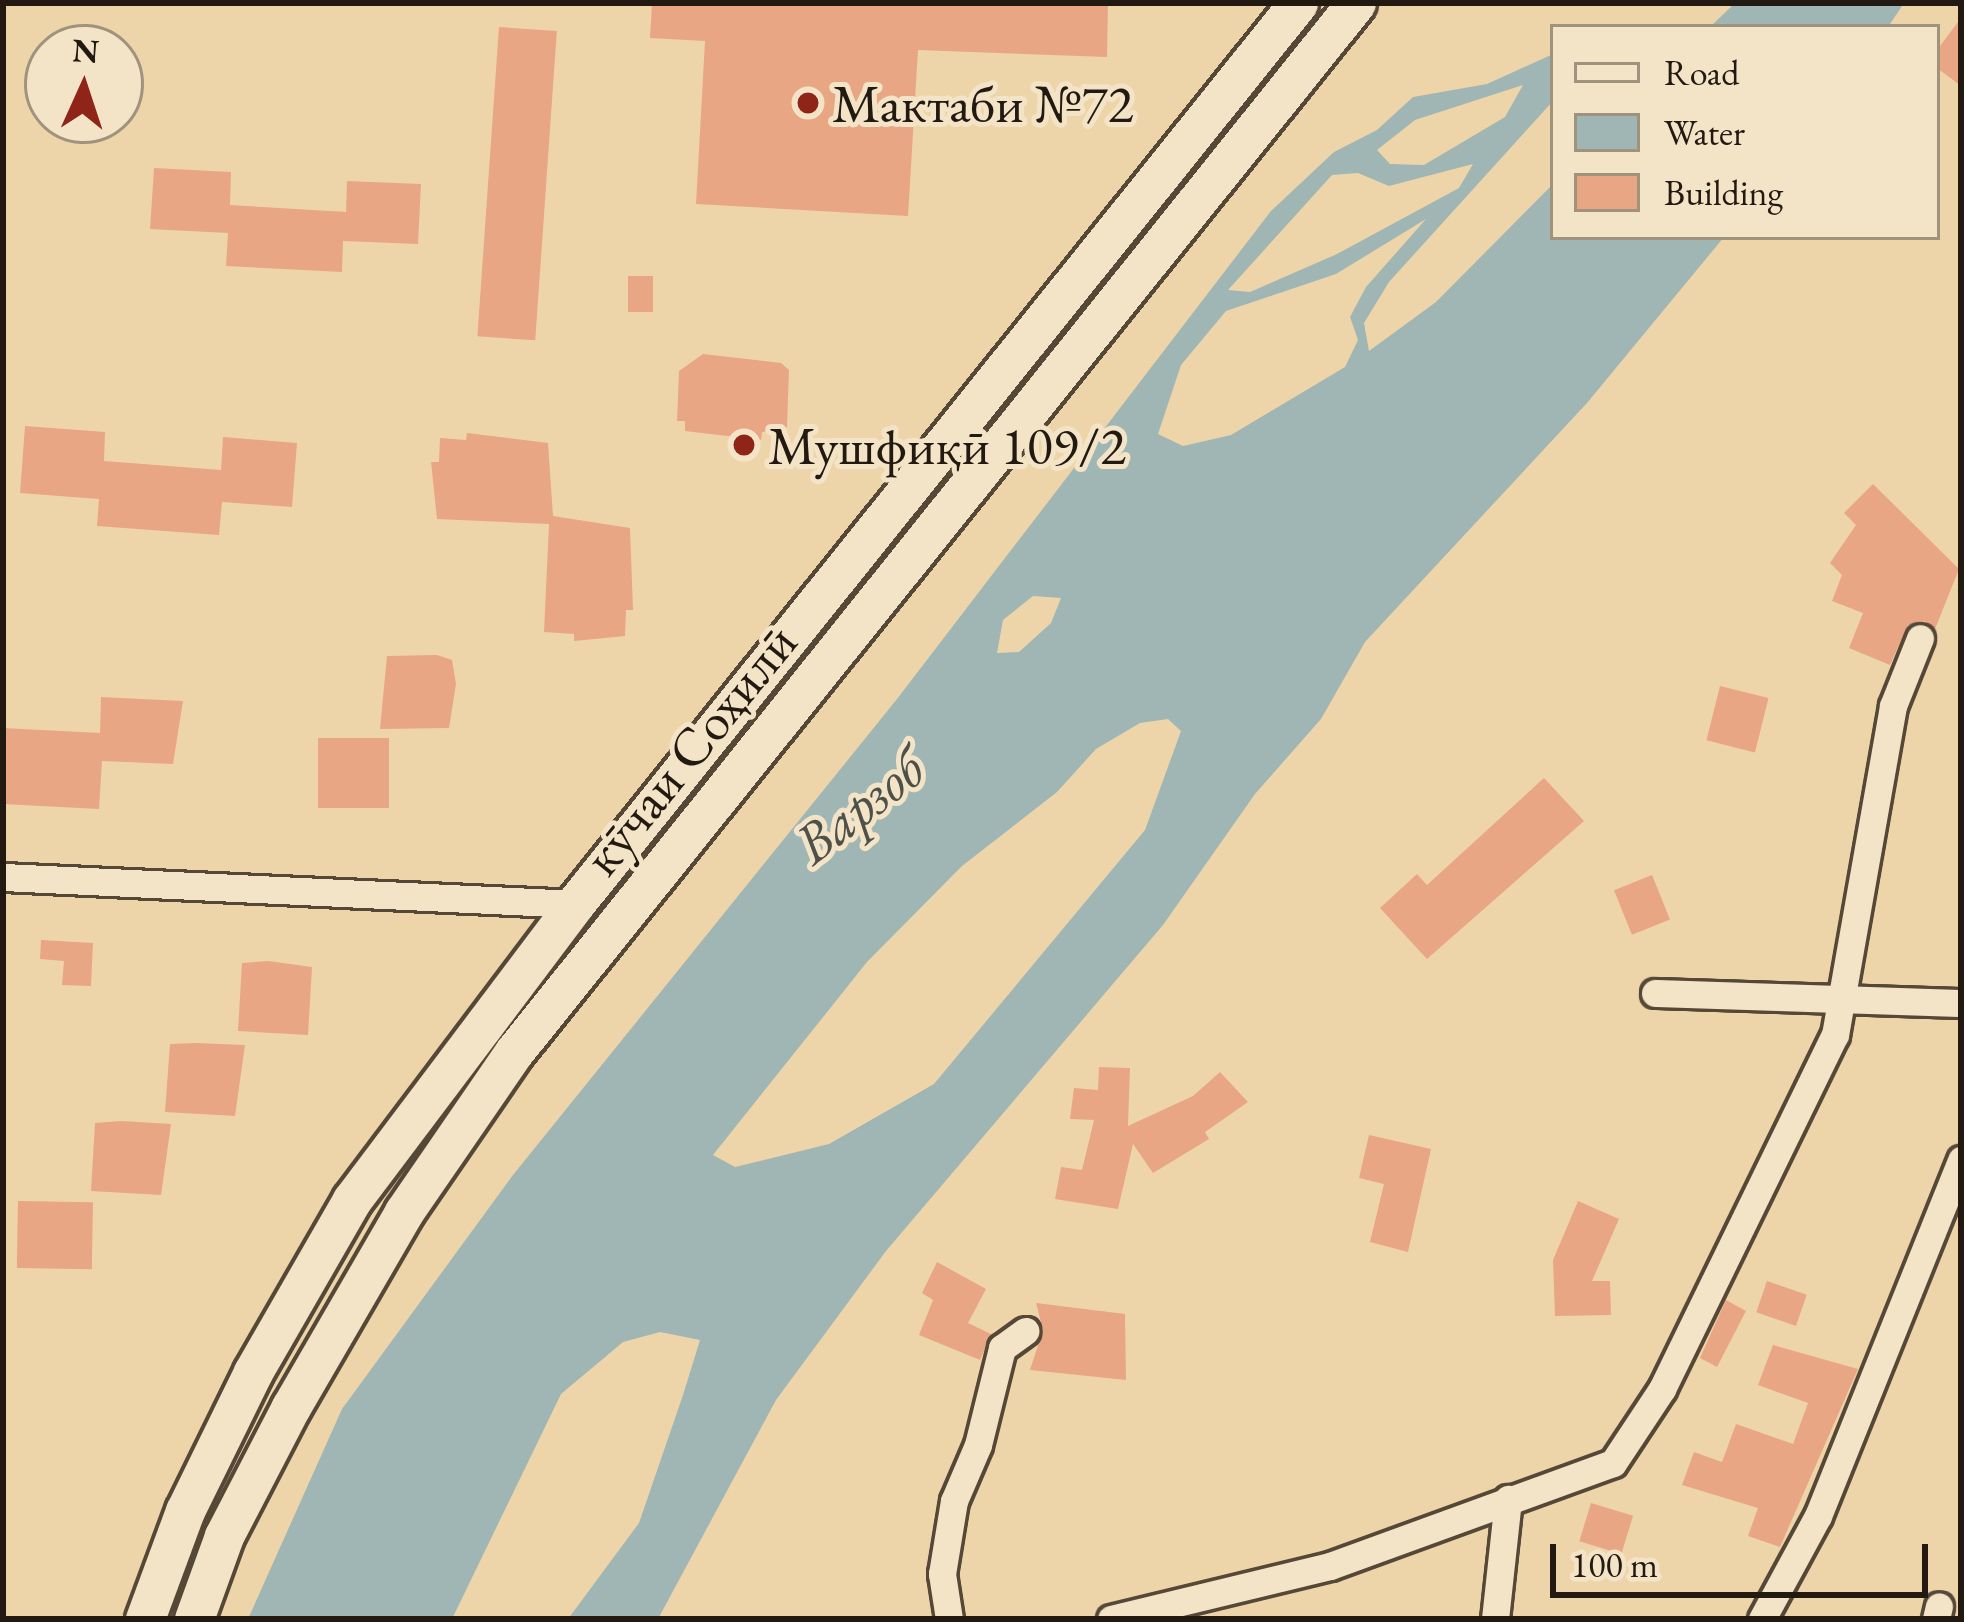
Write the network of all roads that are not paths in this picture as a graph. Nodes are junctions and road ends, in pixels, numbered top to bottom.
1 (1298, 3) edge
2 (1356, 3) edge
3 (1920, 638) dead end
4 (3, 877) edge
5 (575, 904) junction
6 (1655, 993) dead end
7 (1839, 996) junction
8 (1961, 1003) edge
9 (1961, 1160) edge
10 (1024, 1331) dead end
11 (1508, 1499) junction
12 (145, 1619) edge
13 (194, 1619) edge
14 (949, 1619) edge
15 (1111, 1619) edge
16 (1495, 1619) edge
17 (1762, 1619) edge

1 - 5 main road, кӯчаи Соҳилӣ
2 - 13 main road, кӯчаи Соҳилӣ
3 - 7 street
4 - 5 street
5 - 12 main road, кӯчаи Соҳилӣ
6 - 7 street
7 - 8 street
7 - 11 street
9 - 17 street
10 - 14 street
11 - 15 street
11 - 16 street

